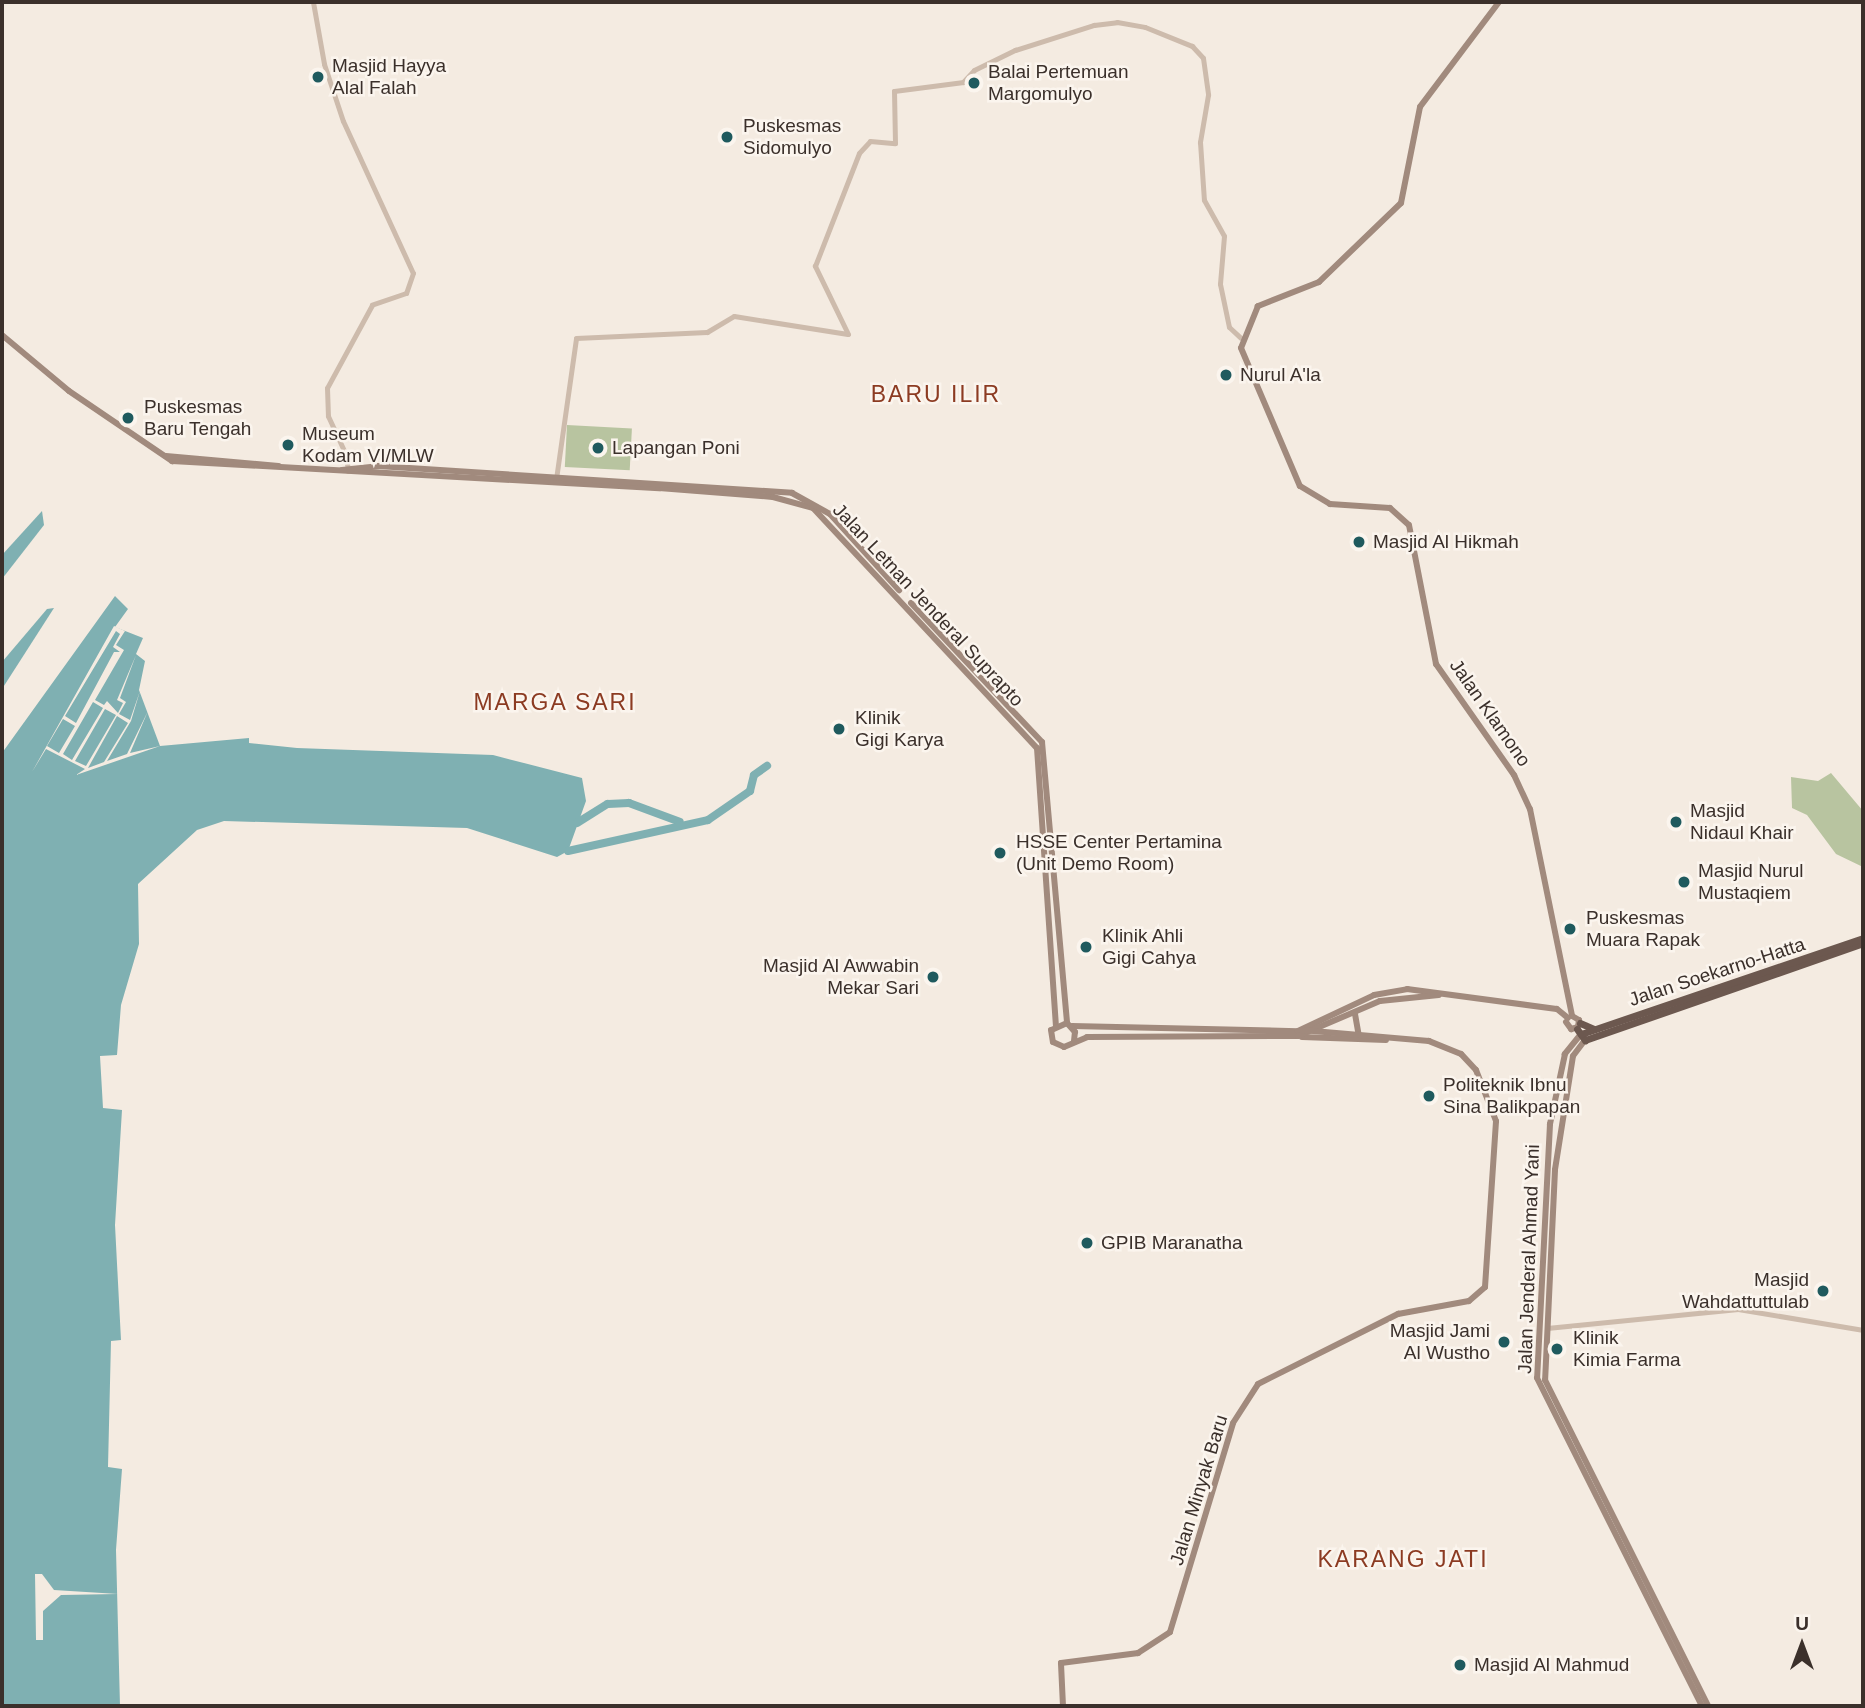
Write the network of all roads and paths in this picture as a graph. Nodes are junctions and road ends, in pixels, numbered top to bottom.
1 (313, 2) edge
2 (1499, 2) edge
3 (2, 335) edge
4 (1241, 338) junction
5 (164, 456) junction
6 (279, 466) junction
7 (345, 470) junction
8 (556, 479) junction
9 (952, 649) junction
10 (1045, 790) junction
11 (1863, 938) edge
12 (1863, 943) edge
13 (1441, 995) junction
14 (1355, 1014) junction
15 (1569, 1019) junction
16 (1056, 1025) junction
17 (1070, 1025) junction
18 (1581, 1032) junction
19 (1300, 1033) junction
20 (1233, 1034) junction
21 (1310, 1034) junction
22 (1359, 1036) junction
23 (1387, 1039) junction
24 (1074, 1041) junction
25 (1567, 1047) junction
26 (1547, 1328) junction
27 (1863, 1330) edge
28 (1063, 1706) edge
29 (1702, 1706) edge
30 (1707, 1706) edge

1 - 7 street
2 - 4 main road
3 - 5 main road, Jalan Letnan Jenderal Suprapto
4 - 8 street
4 - 15 main road, Jalan Klamono
5 - 6 main road, Jalan Letnan Jenderal Suprapto
5 - 6 main road, Jalan Letnan Jenderal Suprapto
6 - 7 main road, Jalan Letnan Jenderal Suprapto
7 - 8 main road, Jalan Letnan Jenderal Suprapto
8 - 9 main road, Jalan Letnan Jenderal Suprapto
8 - 9 main road, Jalan Letnan Jenderal Suprapto
9 - 10 main road, Jalan Letnan Jenderal Suprapto
10 - 16 main road, Jalan Letnan Jenderal Suprapto
10 - 17 main road, Jalan Letnan Jenderal Suprapto
11 - 18 highway, Jalan Soekarno-Hatta
12 - 18 highway, Jalan Soekarno-Hatta
13 - 14 main road
13 - 15 main road
13 - 19 main road
14 - 21 main road
14 - 22 main road
15 - 18 main road
15 - 18 main road
15 - 25 main road, Jalan Klamono
16 - 17 main road
16 - 24 main road
17 - 20 main road
17 - 24 main road
18 - 25 main road
18 - 26 main road, Jalan Jenderal Ahmad Yani
19 - 20 main road
19 - 21 main road, Jalan Minyak Baru
19 - 23 main road
20 - 24 main road
21 - 22 main road, Jalan Minyak Baru
22 - 23 main road, Jalan Minyak Baru
23 - 28 main road, Jalan Minyak Baru
25 - 29 main road, Jalan Jenderal Ahmad Yani
26 - 27 street
26 - 30 main road, Jalan Jenderal Ahmad Yani

